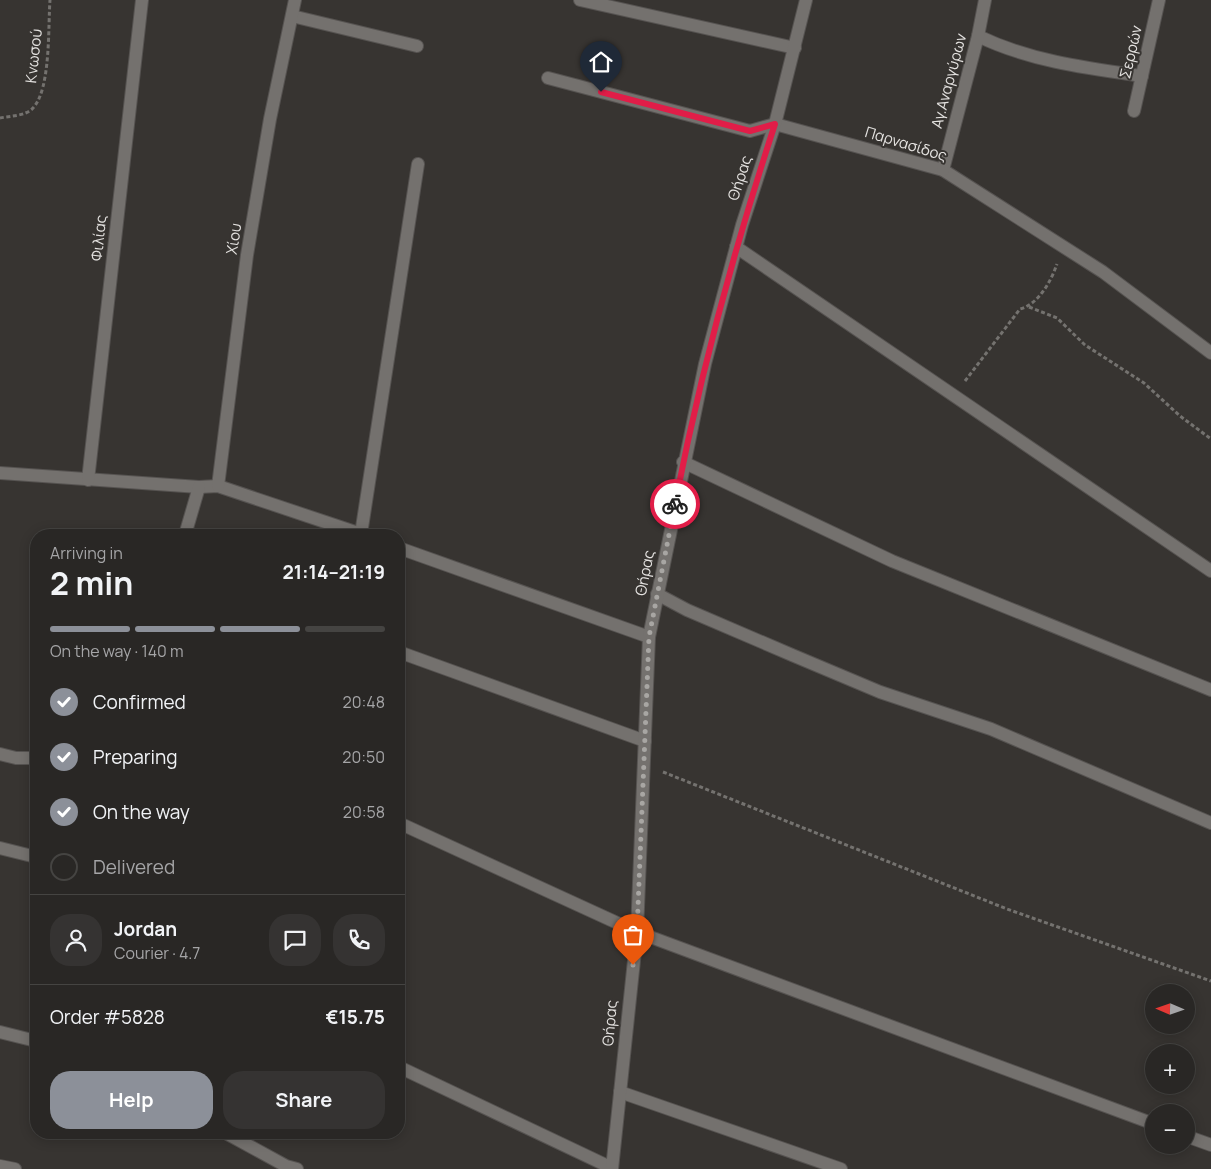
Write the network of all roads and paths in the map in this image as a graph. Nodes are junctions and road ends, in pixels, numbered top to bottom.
1 (50, 0) edge
2 (142, 0) edge
3 (295, 0) edge
4 (580, 0) edge
5 (806, 0) edge
6 (985, 0) edge
7 (1159, 0) edge
8 (292, 16) junction
9 (978, 36) junction
10 (417, 46) dead end
11 (795, 48) junction
12 (1142, 76) junction
13 (548, 78) dead end
14 (1134, 111) dead end
15 (0, 118) edge
16 (775, 124) junction
17 (418, 164) dead end
18 (943, 170) junction
19 (736, 247) junction
20 (1064, 247) junction
21 (1029, 307) junction
22 (1211, 353) edge
23 (954, 394) junction
24 (1211, 439) edge
25 (683, 462) junction
26 (0, 473) edge
27 (88, 480) junction
28 (218, 486) junction
29 (199, 487) junction
30 (187, 529) edge
31 (344, 529) edge
32 (363, 529) edge
33 (405, 550) edge
34 (1211, 571) edge
35 (657, 594) junction
36 (649, 637) junction
37 (405, 654) edge
38 (1211, 690) edge
39 (645, 741) junction
40 (0, 754) edge
41 (30, 758) edge
42 (643, 764) junction
43 (1211, 824) edge
44 (405, 826) edge
45 (0, 848) edge
46 (30, 856) edge
47 (637, 932) junction
48 (1211, 981) edge
49 (0, 1032) edge
50 (30, 1040) edge
51 (405, 1070) edge
52 (620, 1092) junction
53 (1145, 1121) edge
54 (237, 1139) edge
55 (1195, 1139) edge
56 (1211, 1145) edge
57 (0, 1166) edge
58 (612, 1168) edge
59 (15, 1169) edge
60 (297, 1169) edge
61 (841, 1169) edge

1 - 15 path, Κνωσού
2 - 27 street, Φιλίας
3 - 8 street, Χίου
4 - 11 street
5 - 11 street, Θήρας
6 - 9 street, Αγ.Αναργύρων
7 - 12 street, Σερρών
8 - 10 street
8 - 28 street, Χίου
9 - 12 street
9 - 18 street, Αγ.Αναργύρων
11 - 16 street, Θήρας
12 - 14 street, Σερρών
13 - 16 street
16 - 18 street, Παρνασίδος
16 - 19 street, Θήρας
17 - 32 street
18 - 20 street, Παρνασίδος
19 - 23 street
19 - 25 street, Θήρας
20 - 21 path
20 - 22 street, Παρνασίδος
21 - 23 path
21 - 24 path
23 - 34 street
25 - 35 street, Θήρας
25 - 38 street
26 - 27 street
27 - 29 street
28 - 29 street
28 - 31 street
29 - 30 street
33 - 36 street
35 - 36 street, Θήρας
35 - 43 street
36 - 39 street, Θήρας
37 - 39 street
39 - 42 street, Θήρας
40 - 41 street
42 - 47 street, Θήρας
42 - 48 path
44 - 47 street
45 - 46 street
47 - 52 street, Θήρας
47 - 53 street
49 - 50 street
51 - 58 street
52 - 58 street, Θήρας
52 - 61 street
54 - 60 street
55 - 56 street
57 - 59 street

